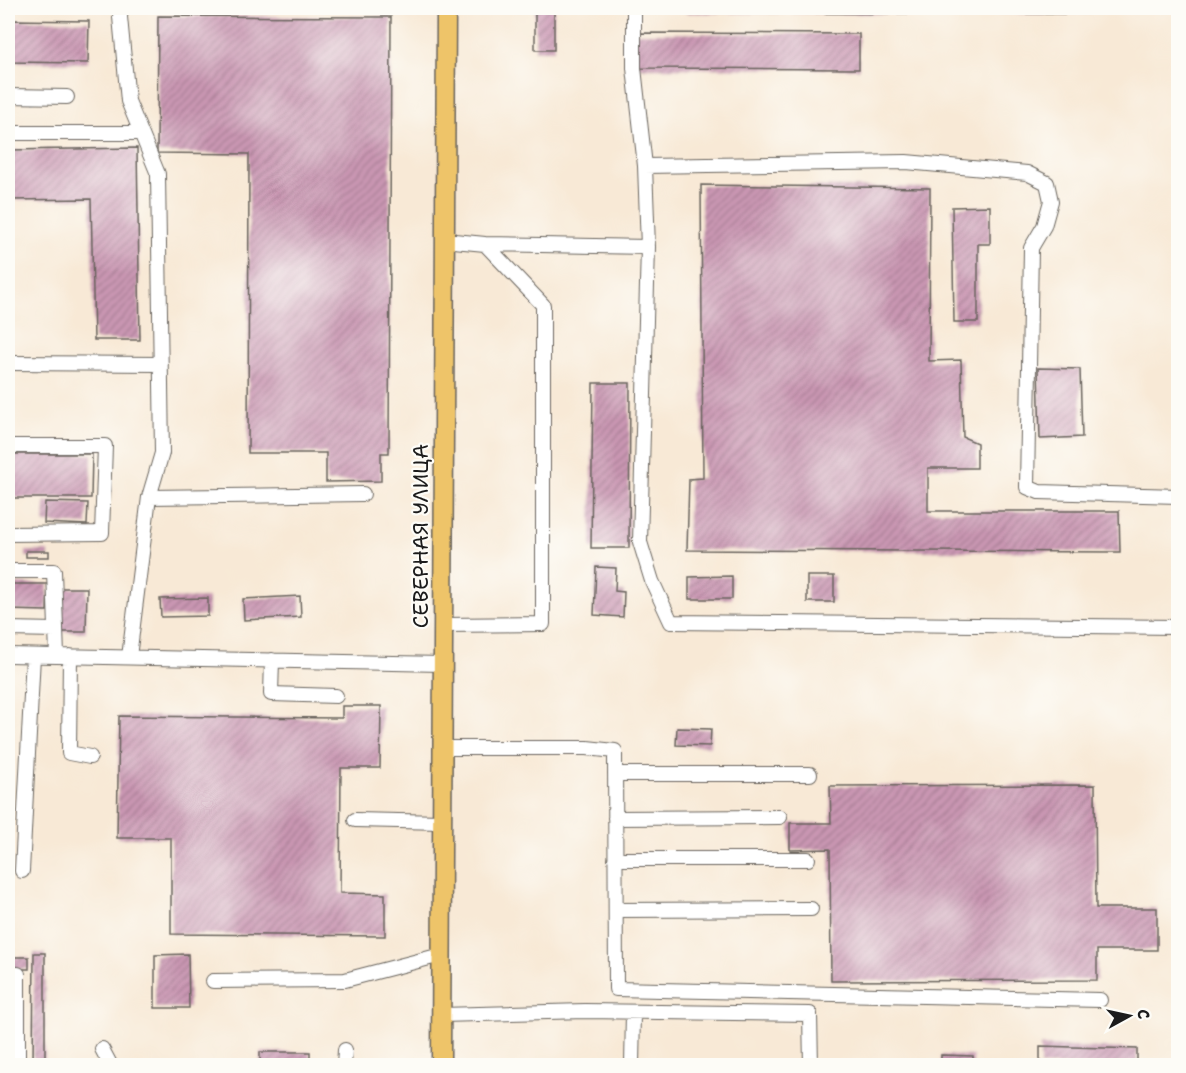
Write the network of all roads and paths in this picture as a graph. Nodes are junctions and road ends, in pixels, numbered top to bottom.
1 (121, 8) edge
2 (446, 8) edge
3 (634, 8) edge
4 (8, 96) edge
5 (67, 97) dead end
6 (141, 133) junction
7 (8, 134) edge
8 (645, 166) junction
9 (444, 240) junction
10 (485, 244) junction
11 (648, 248) junction
12 (8, 363) edge
13 (161, 364) junction
14 (8, 446) edge
15 (363, 494) dead end
16 (1179, 496) edge
17 (149, 497) junction
18 (8, 534) edge
19 (8, 571) edge
20 (443, 626) junction
21 (1179, 627) edge
22 (8, 629) edge
23 (56, 630) junction
24 (8, 655) edge
25 (33, 656) junction
26 (63, 656) junction
27 (129, 657) junction
28 (272, 660) junction
29 (442, 664) junction
30 (336, 696) dead end
31 (442, 748) junction
32 (90, 757) dead end
33 (615, 774) junction
34 (810, 774) dead end
35 (780, 817) dead end
36 (615, 818) junction
37 (355, 820) dead end
38 (442, 822) junction
39 (8, 848) edge
40 (23, 848) junction
41 (615, 859) junction
42 (807, 859) dead end
43 (22, 872) dead end
44 (811, 909) dead end
45 (616, 910) junction
46 (441, 955) junction
47 (8, 975) edge
48 (213, 981) dead end
49 (1100, 1000) dead end
50 (633, 1012) junction
51 (441, 1016) junction
52 (102, 1049) dead end
53 (345, 1050) dead end
54 (18, 1065) edge
55 (111, 1065) edge
56 (344, 1065) edge
57 (441, 1065) edge
58 (632, 1065) edge
59 (811, 1065) edge

1 - 6 lane
2 - 9 main road, СЕВЕРНАЯ УЛИЦА
3 - 8 lane
4 - 5 lane
6 - 7 lane
6 - 13 lane
8 - 11 lane
8 - 16 lane
9 - 10 lane
9 - 20 main road, СЕВЕРНАЯ УЛИЦА
10 - 11 lane
10 - 20 lane
11 - 21 lane
12 - 13 lane
13 - 17 lane
14 - 18 lane
15 - 17 lane
17 - 27 lane
19 - 23 lane
20 - 29 main road, СЕВЕРНАЯ УЛИЦА
22 - 23 lane
23 - 26 lane
24 - 25 lane
25 - 26 lane
25 - 40 lane
26 - 27 lane
26 - 32 lane
27 - 28 lane
28 - 29 lane
28 - 30 lane
29 - 31 main road, СЕВЕРНАЯ УЛИЦА
31 - 33 lane
31 - 38 main road, СЕВЕРНАЯ УЛИЦА
33 - 34 lane
33 - 36 lane
35 - 36 lane
36 - 41 lane
37 - 38 lane
38 - 46 main road, СЕВЕРНАЯ УЛИЦА
39 - 40 lane
40 - 43 lane
41 - 42 lane
41 - 45 lane
44 - 45 lane
45 - 49 lane
46 - 48 lane
46 - 51 main road, СЕВЕРНАЯ УЛИЦА
47 - 54 lane
50 - 51 lane
50 - 58 lane
50 - 59 lane
51 - 57 main road, СЕВЕРНАЯ УЛИЦА
52 - 55 lane
53 - 56 lane

